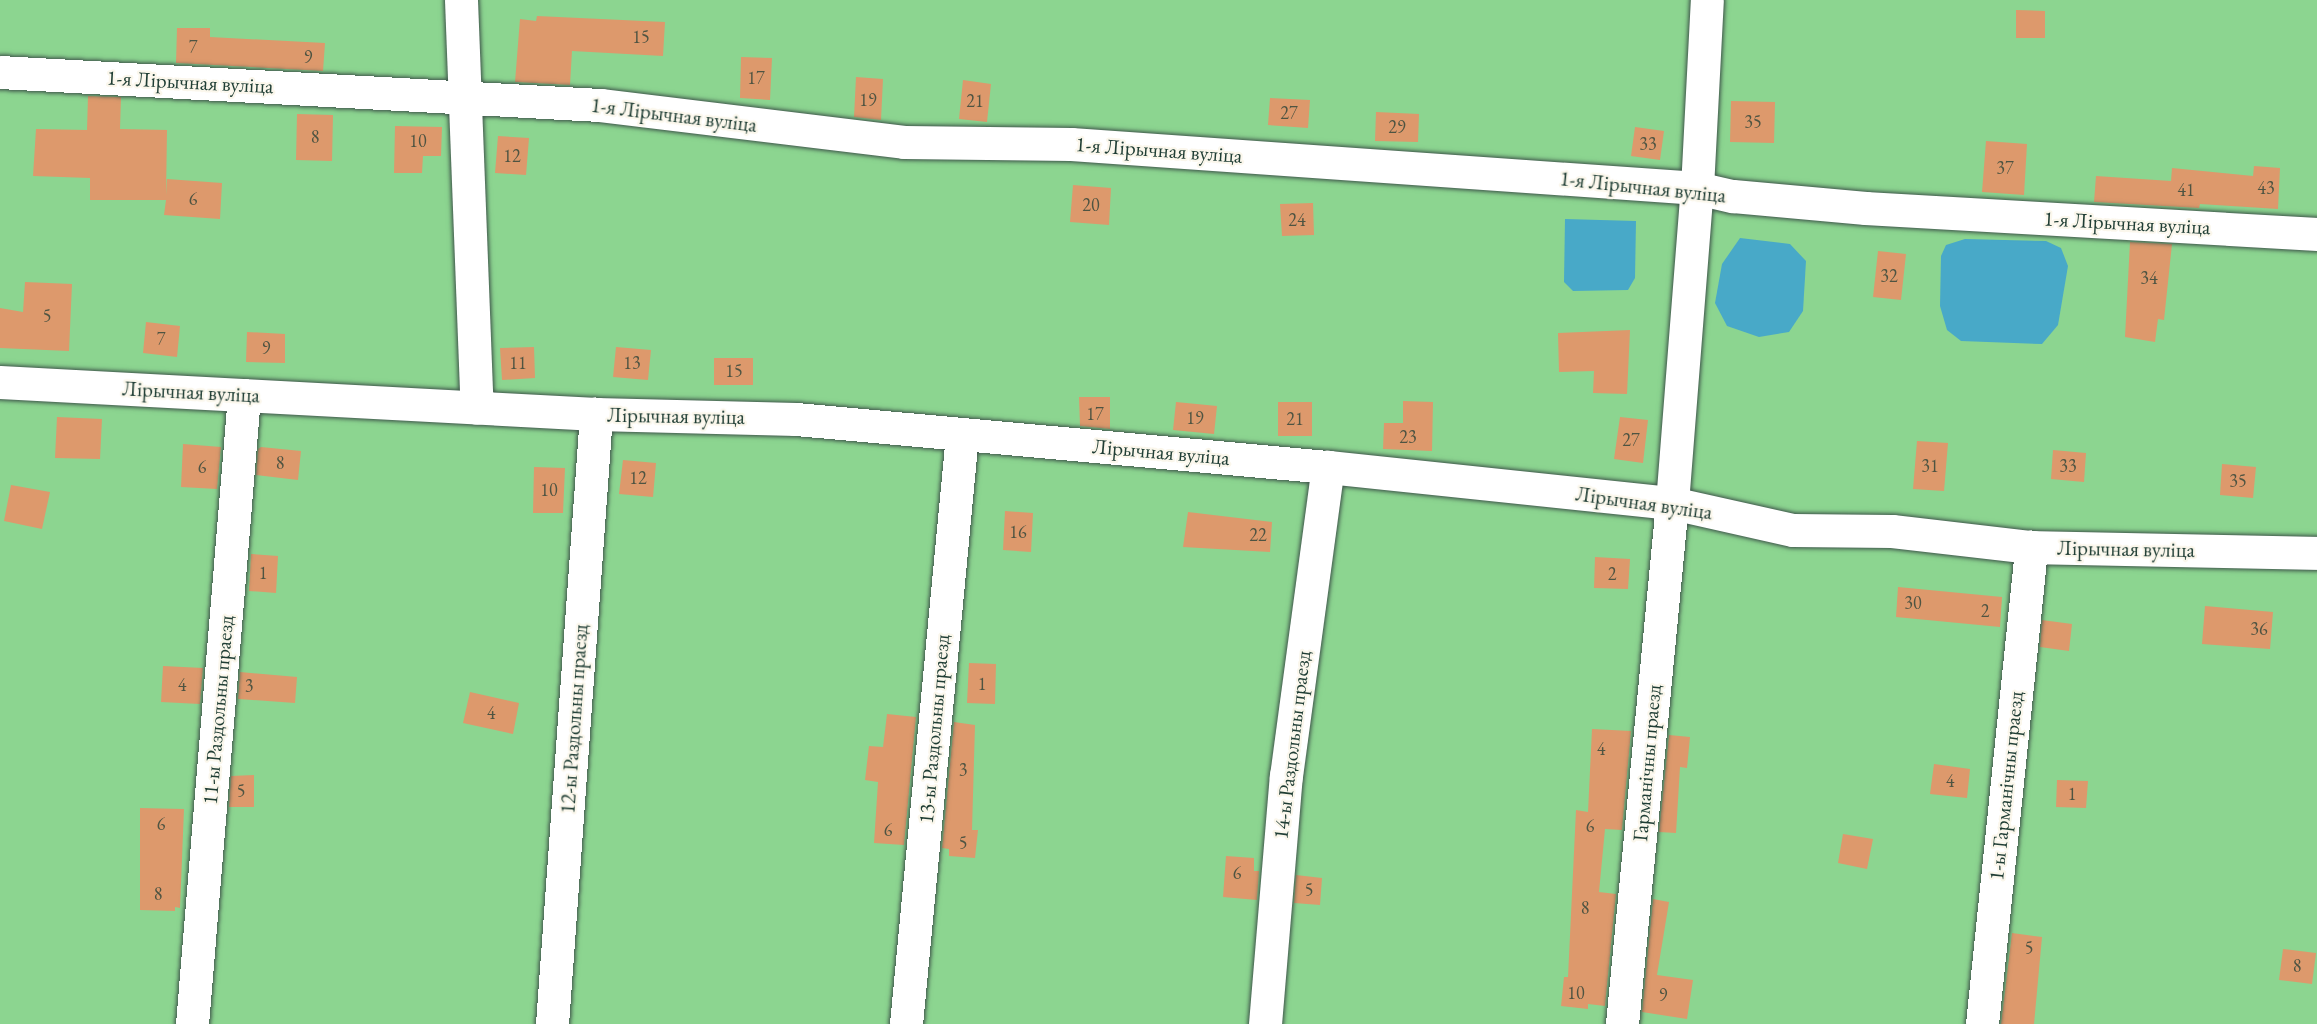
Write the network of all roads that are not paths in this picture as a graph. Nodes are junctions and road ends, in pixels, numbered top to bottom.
1 (461, 0) edge
2 (1707, 0) edge
3 (0, 72) edge
4 (463, 97) junction
5 (1697, 188) junction
6 (2317, 234) edge
7 (0, 382) edge
8 (244, 395) junction
9 (477, 408) junction
10 (596, 414) junction
11 (962, 435) junction
12 (1328, 467) junction
13 (1672, 503) junction
14 (2031, 547) junction
15 (2317, 553) edge
16 (192, 1024) edge
17 (552, 1024) edge
18 (906, 1024) edge
19 (1265, 1024) edge
20 (1622, 1024) edge
21 (1982, 1024) edge

1 - 4 lane
2 - 5 lane, Гарманічны праезд
3 - 4 lane, 1-я Лірычная вуліца
4 - 5 lane, 1-я Лірычная вуліца
4 - 9 lane
5 - 6 lane, 1-я Лірычная вуліца
5 - 13 lane, Гарманічны праезд
7 - 8 lane, Лірычная вуліца
8 - 9 lane, Лірычная вуліца
8 - 16 lane, 11-ы Раздольны праезд
9 - 10 lane, Лірычная вуліца
10 - 11 lane, Лірычная вуліца
10 - 17 lane, 12-ы Раздольны праезд
11 - 12 lane, Лірычная вуліца
11 - 18 lane, 13-ы Раздольны праезд
12 - 13 lane, Лірычная вуліца
12 - 19 lane, 14-ы Раздольны праезд
13 - 14 lane, Лірычная вуліца
13 - 20 lane, Гарманічны праезд
14 - 15 lane, Лірычная вуліца
14 - 21 lane, 1-ы Гарманічны праезд

